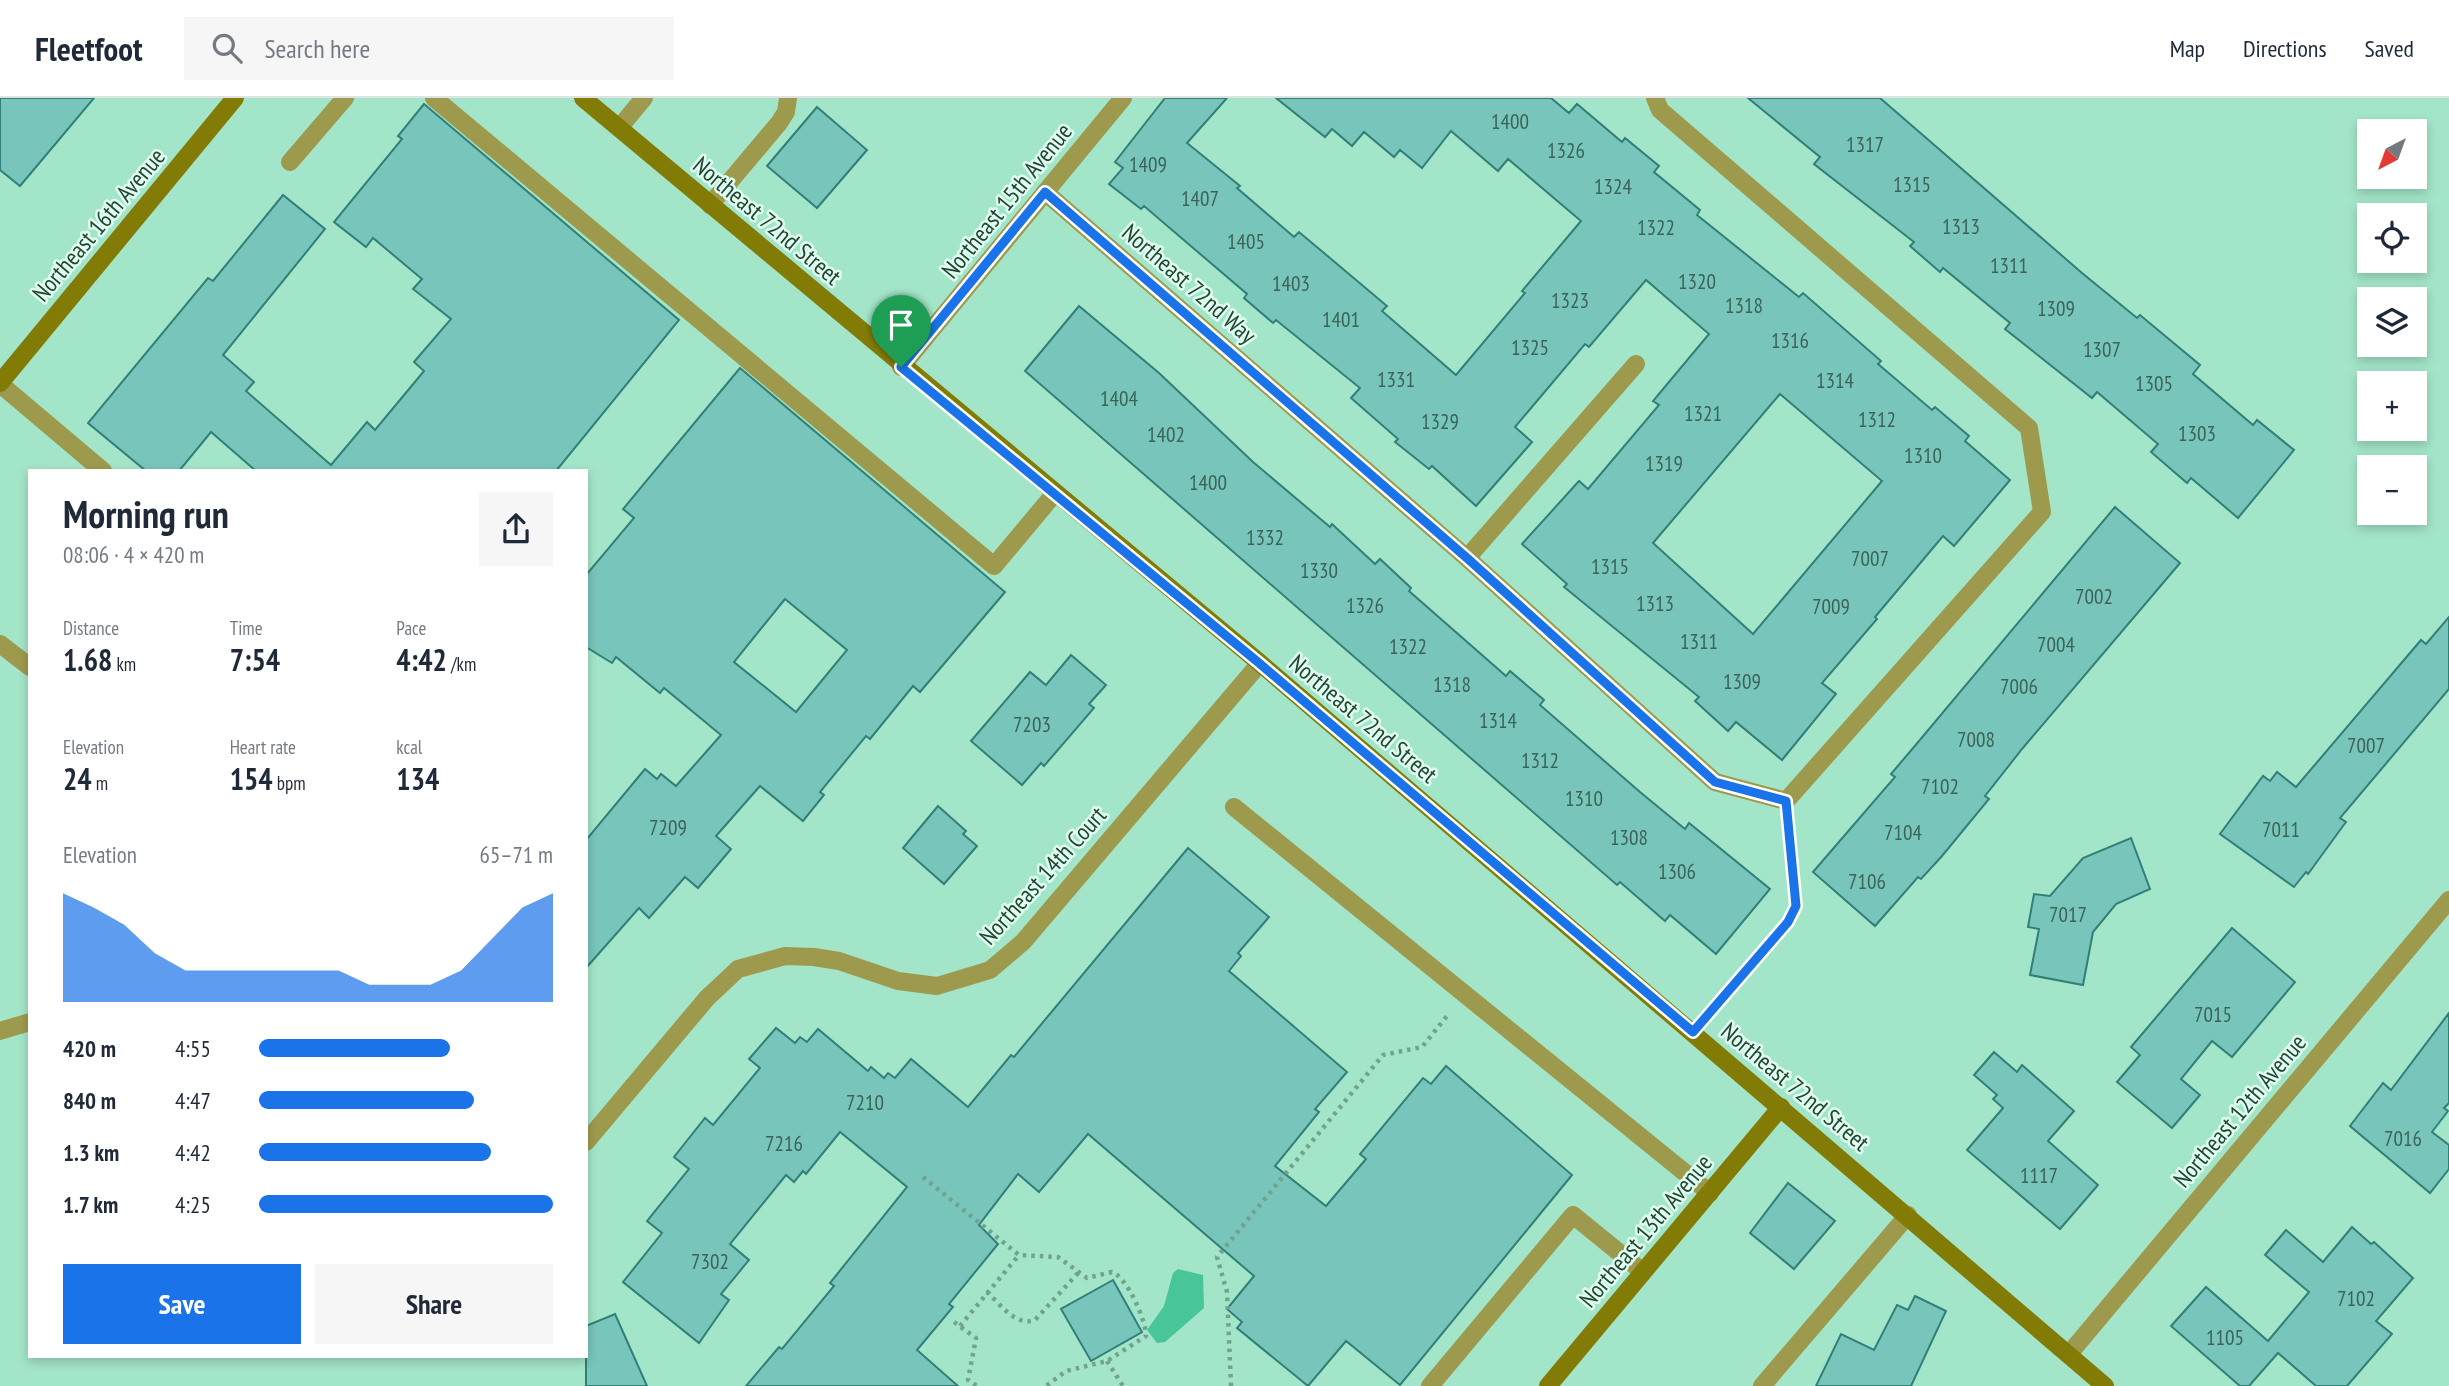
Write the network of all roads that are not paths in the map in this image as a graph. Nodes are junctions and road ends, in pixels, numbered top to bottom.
1 (235, 98) edge
2 (345, 98) edge
3 (434, 98) edge
4 (583, 98) edge
5 (644, 98) edge
6 (788, 98) edge
7 (1123, 98) edge
8 (1655, 98) edge
9 (619, 128) junction
10 (290, 162) dead end
11 (1045, 192) junction
12 (710, 205) junction
13 (1636, 365) dead end
14 (901, 367) junction
15 (0, 383) edge
16 (101, 469) edge
17 (1055, 493) junction
18 (1467, 558) junction
19 (0, 644) edge
20 (1259, 663) junction
21 (28, 665) edge
22 (1234, 807) dead end
23 (2449, 900) edge
24 (28, 1023) edge
25 (0, 1031) edge
26 (1781, 1107) junction
27 (588, 1140) edge
28 (1710, 1193) junction
29 (1908, 1215) junction
30 (1643, 1272) junction
31 (2069, 1354) junction
32 (1430, 1386) edge
33 (1548, 1386) edge
34 (1762, 1386) edge
35 (2105, 1386) edge

1 - 15 street, Northeast 16th Avenue
2 - 10 street
3 - 17 street
4 - 9 street, Northeast 72nd Street
5 - 9 street
6 - 12 street
7 - 11 street, Northeast 15th Avenue
8 - 18 street, Northeast 72nd Way
9 - 12 street, Northeast 72nd Street
11 - 14 street, Northeast 15th Avenue
11 - 18 street, Northeast 72nd Way
12 - 14 street, Northeast 72nd Street
13 - 18 street
14 - 17 street, Northeast 72nd Street
15 - 16 street
17 - 20 street, Northeast 72nd Street
19 - 21 street
20 - 26 street, Northeast 72nd Street
20 - 27 street, Northeast 14th Court
22 - 28 street
23 - 31 street, Northeast 12th Avenue
24 - 25 street
26 - 28 street, Northeast 13th Avenue
26 - 29 street, Northeast 72nd Street
28 - 30 street, Northeast 13th Avenue
29 - 31 street, Northeast 72nd Street
29 - 34 street
30 - 32 street
30 - 33 street, Northeast 13th Avenue
31 - 35 street, Northeast 72nd Street

